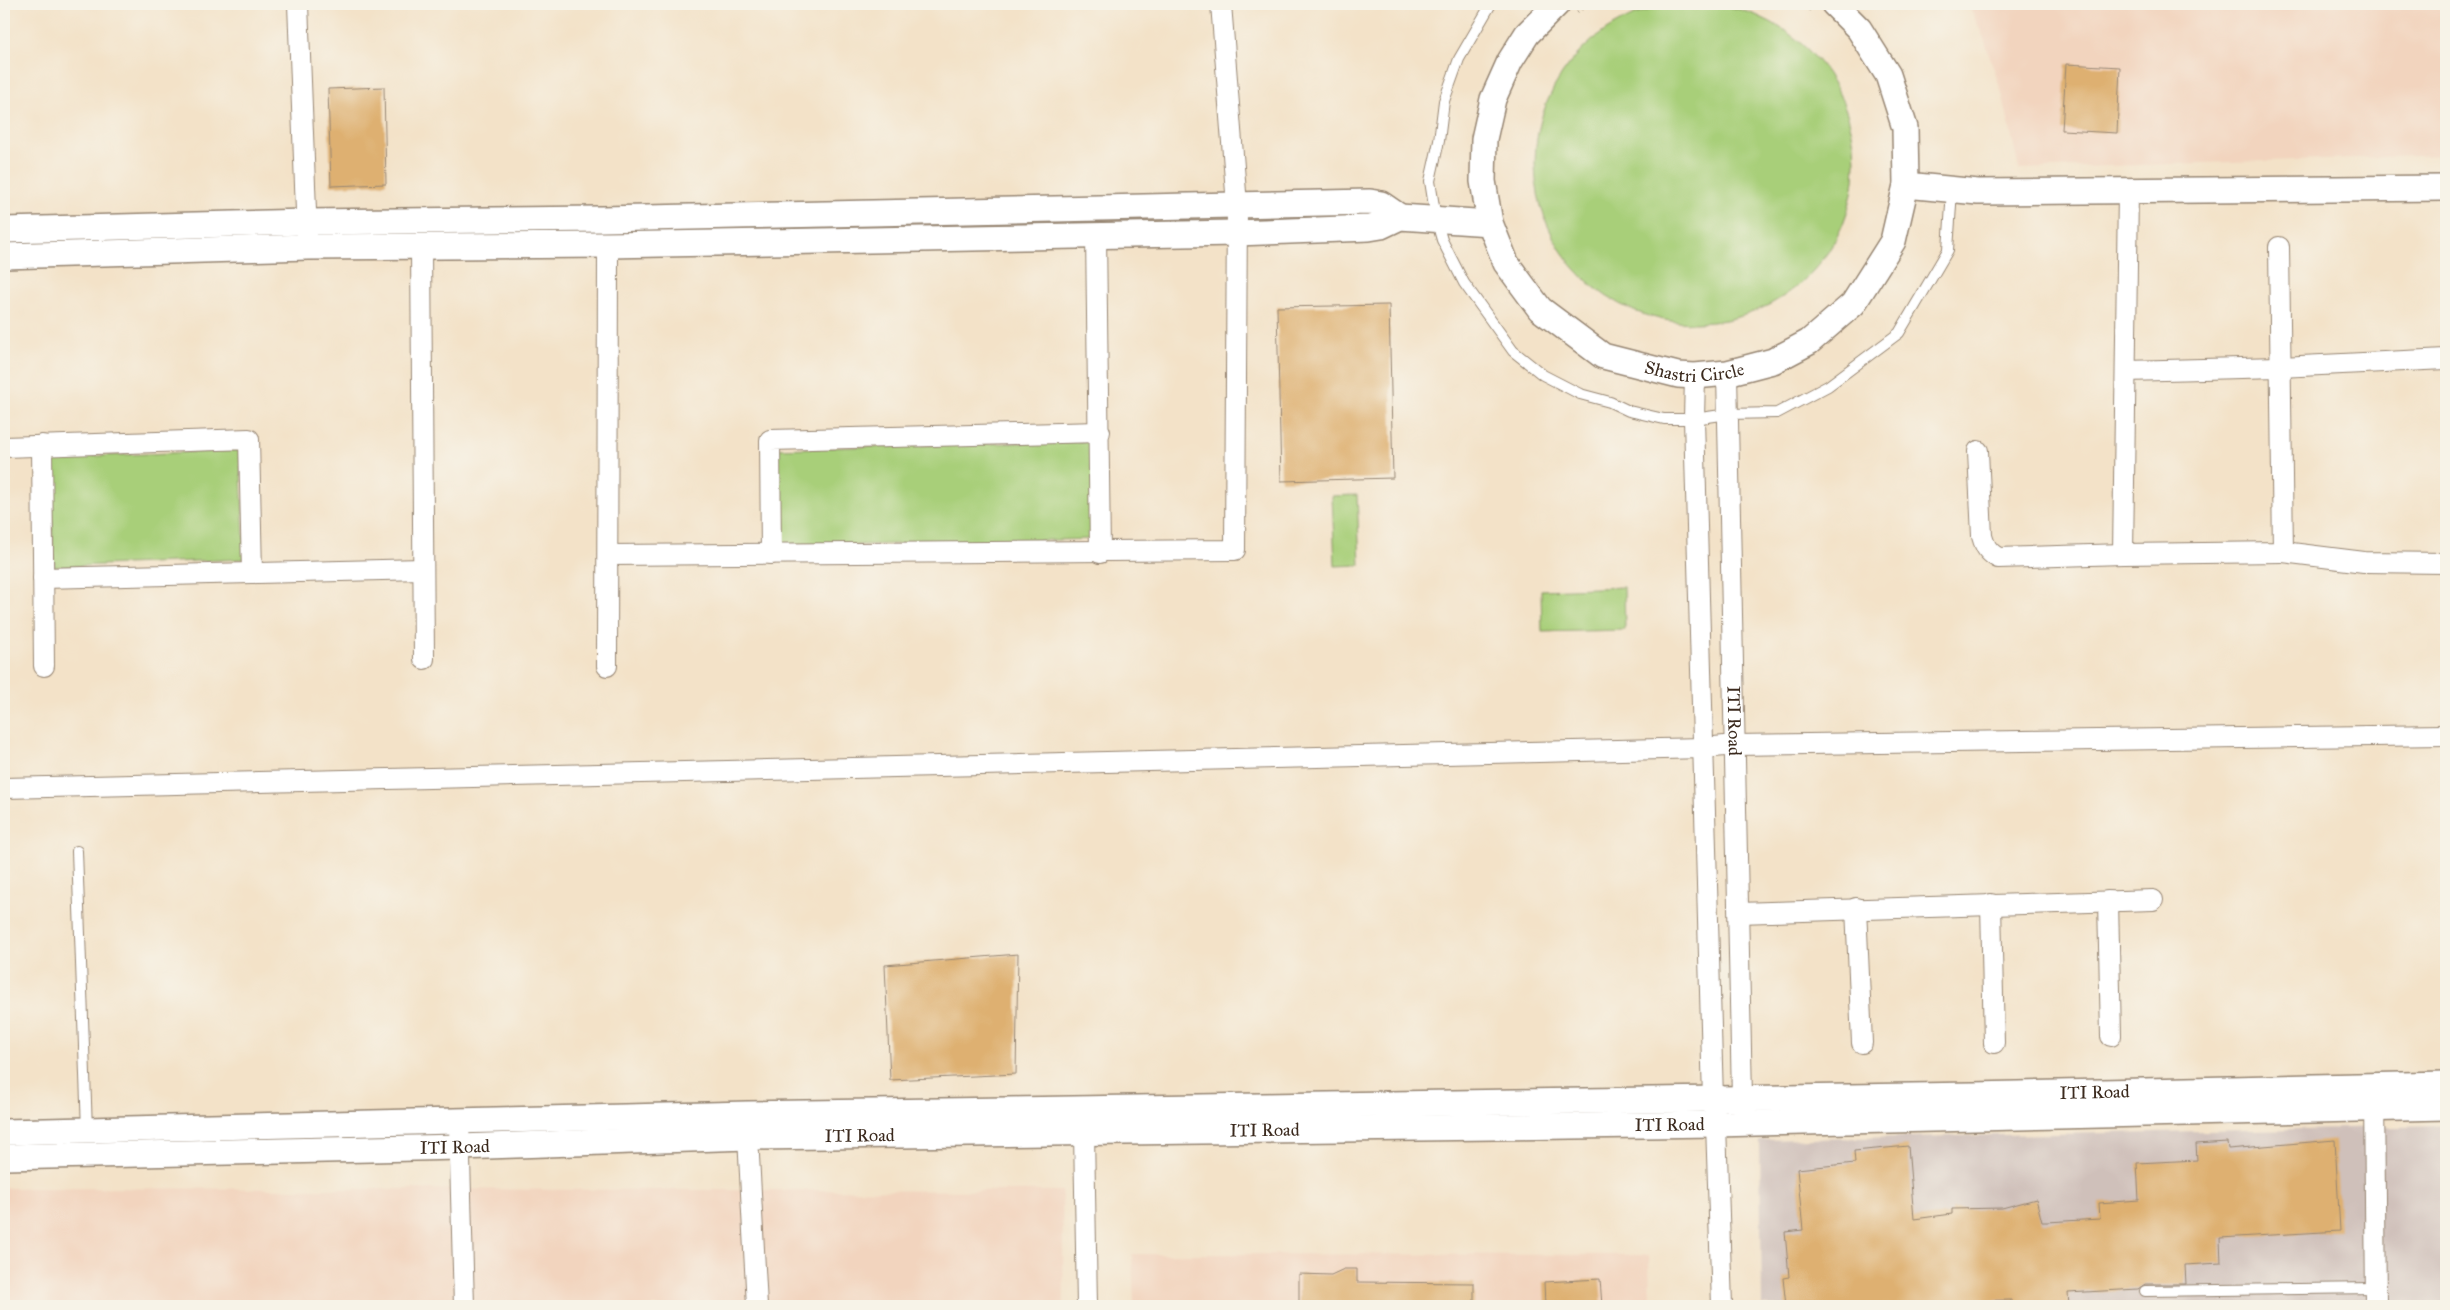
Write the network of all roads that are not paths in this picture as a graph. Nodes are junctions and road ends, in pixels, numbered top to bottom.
1 (298, 4) edge
2 (1221, 4) edge
3 (1491, 4) edge
4 (1565, 9) edge
5 (1827, 10) edge
6 (1906, 185) junction
7 (2446, 188) edge
8 (1952, 190) junction
9 (2128, 192) junction
10 (1237, 205) junction
11 (1400, 217) junction
12 (1436, 219) junction
13 (306, 222) junction
14 (1490, 223) junction
15 (4, 230) edge
16 (1236, 233) junction
17 (1096, 234) junction
18 (608, 245) junction
19 (308, 247) junction
20 (421, 247) junction
21 (2279, 247) dead end
22 (4, 256) edge
23 (2446, 359) edge
24 (2279, 367) junction
25 (2126, 371) junction
26 (1727, 374) junction
27 (1695, 376) junction
28 (1728, 414) junction
29 (1694, 418) junction
30 (1100, 432) junction
31 (42, 445) junction
32 (4, 447) edge
33 (1978, 451) dead end
34 (1100, 552) junction
35 (2283, 552) junction
36 (771, 554) junction
37 (2123, 554) junction
38 (608, 556) junction
39 (2446, 563) edge
40 (423, 569) junction
41 (252, 573) junction
42 (43, 578) junction
43 (424, 659) dead end
44 (44, 666) dead end
45 (607, 666) dead end
46 (2446, 735) edge
47 (1735, 745) junction
48 (1704, 748) junction
49 (4, 788) edge
50 (77, 851) dead end
51 (2153, 900) dead end
52 (2108, 901) junction
53 (1991, 904) junction
54 (1856, 908) junction
55 (1739, 913) junction
56 (2111, 1036) dead end
57 (1862, 1043) dead end
58 (1994, 1043) dead end
59 (2446, 1084) edge
60 (2374, 1097) junction
61 (1742, 1098) junction
62 (1713, 1099) junction
63 (2446, 1107) edge
64 (459, 1122) junction
65 (1716, 1124) junction
66 (87, 1130) junction
67 (4, 1132) edge
68 (1084, 1133) junction
69 (748, 1138) junction
70 (460, 1147) junction
71 (4, 1157) edge
72 (2145, 1291) dead end
73 (2376, 1297) edge
74 (464, 1306) edge
75 (757, 1306) edge
76 (1087, 1306) edge
77 (1722, 1306) edge

1 - 13 street
2 - 10 street
3 - 12 lane
4 - 14 street, Shastri Circle
5 - 6 street, Shastri Circle
6 - 8 street
6 - 26 street, Shastri Circle
7 - 9 street
8 - 9 street
8 - 28 lane
9 - 25 street
10 - 11 street
10 - 13 street
10 - 16 street
11 - 12 street
11 - 16 street
12 - 14 street
12 - 29 lane
13 - 15 street
13 - 19 street
14 - 27 street, Shastri Circle
16 - 17 street
16 - 34 street
17 - 18 street
17 - 30 street
18 - 20 street
18 - 38 street
19 - 20 street
19 - 22 street
20 - 40 street
21 - 24 street
23 - 24 street
24 - 25 street
24 - 35 street
25 - 37 street
26 - 27 street, Shastri Circle
26 - 28 street, ITI Road
27 - 29 street, ITI Road
28 - 29 lane
28 - 47 street, ITI Road
29 - 48 street, ITI Road
30 - 34 street
30 - 36 street
31 - 32 street
31 - 41 street
31 - 42 street
33 - 37 street
34 - 36 street
35 - 37 street
35 - 39 street
36 - 38 street
38 - 45 street
40 - 41 street
40 - 43 street
41 - 42 street
42 - 44 street
46 - 47 street
47 - 48 street
47 - 55 street, ITI Road
48 - 49 street
48 - 62 street, ITI Road
50 - 66 lane
51 - 52 street
52 - 53 street
52 - 56 street
53 - 54 street
53 - 58 street
54 - 55 street
54 - 57 street
55 - 61 street, ITI Road
59 - 60 street, ITI Road
60 - 61 street, ITI Road
60 - 63 street
60 - 65 street, ITI Road
60 - 73 street
61 - 62 street, ITI Road
62 - 64 street, ITI Road
62 - 65 street
64 - 66 street, ITI Road
64 - 70 street
65 - 68 street, ITI Road
65 - 77 street
66 - 67 street, ITI Road
68 - 69 street, ITI Road
68 - 76 street
69 - 70 street, ITI Road
69 - 75 street
70 - 71 street, ITI Road
70 - 74 street
72 - 73 lane

